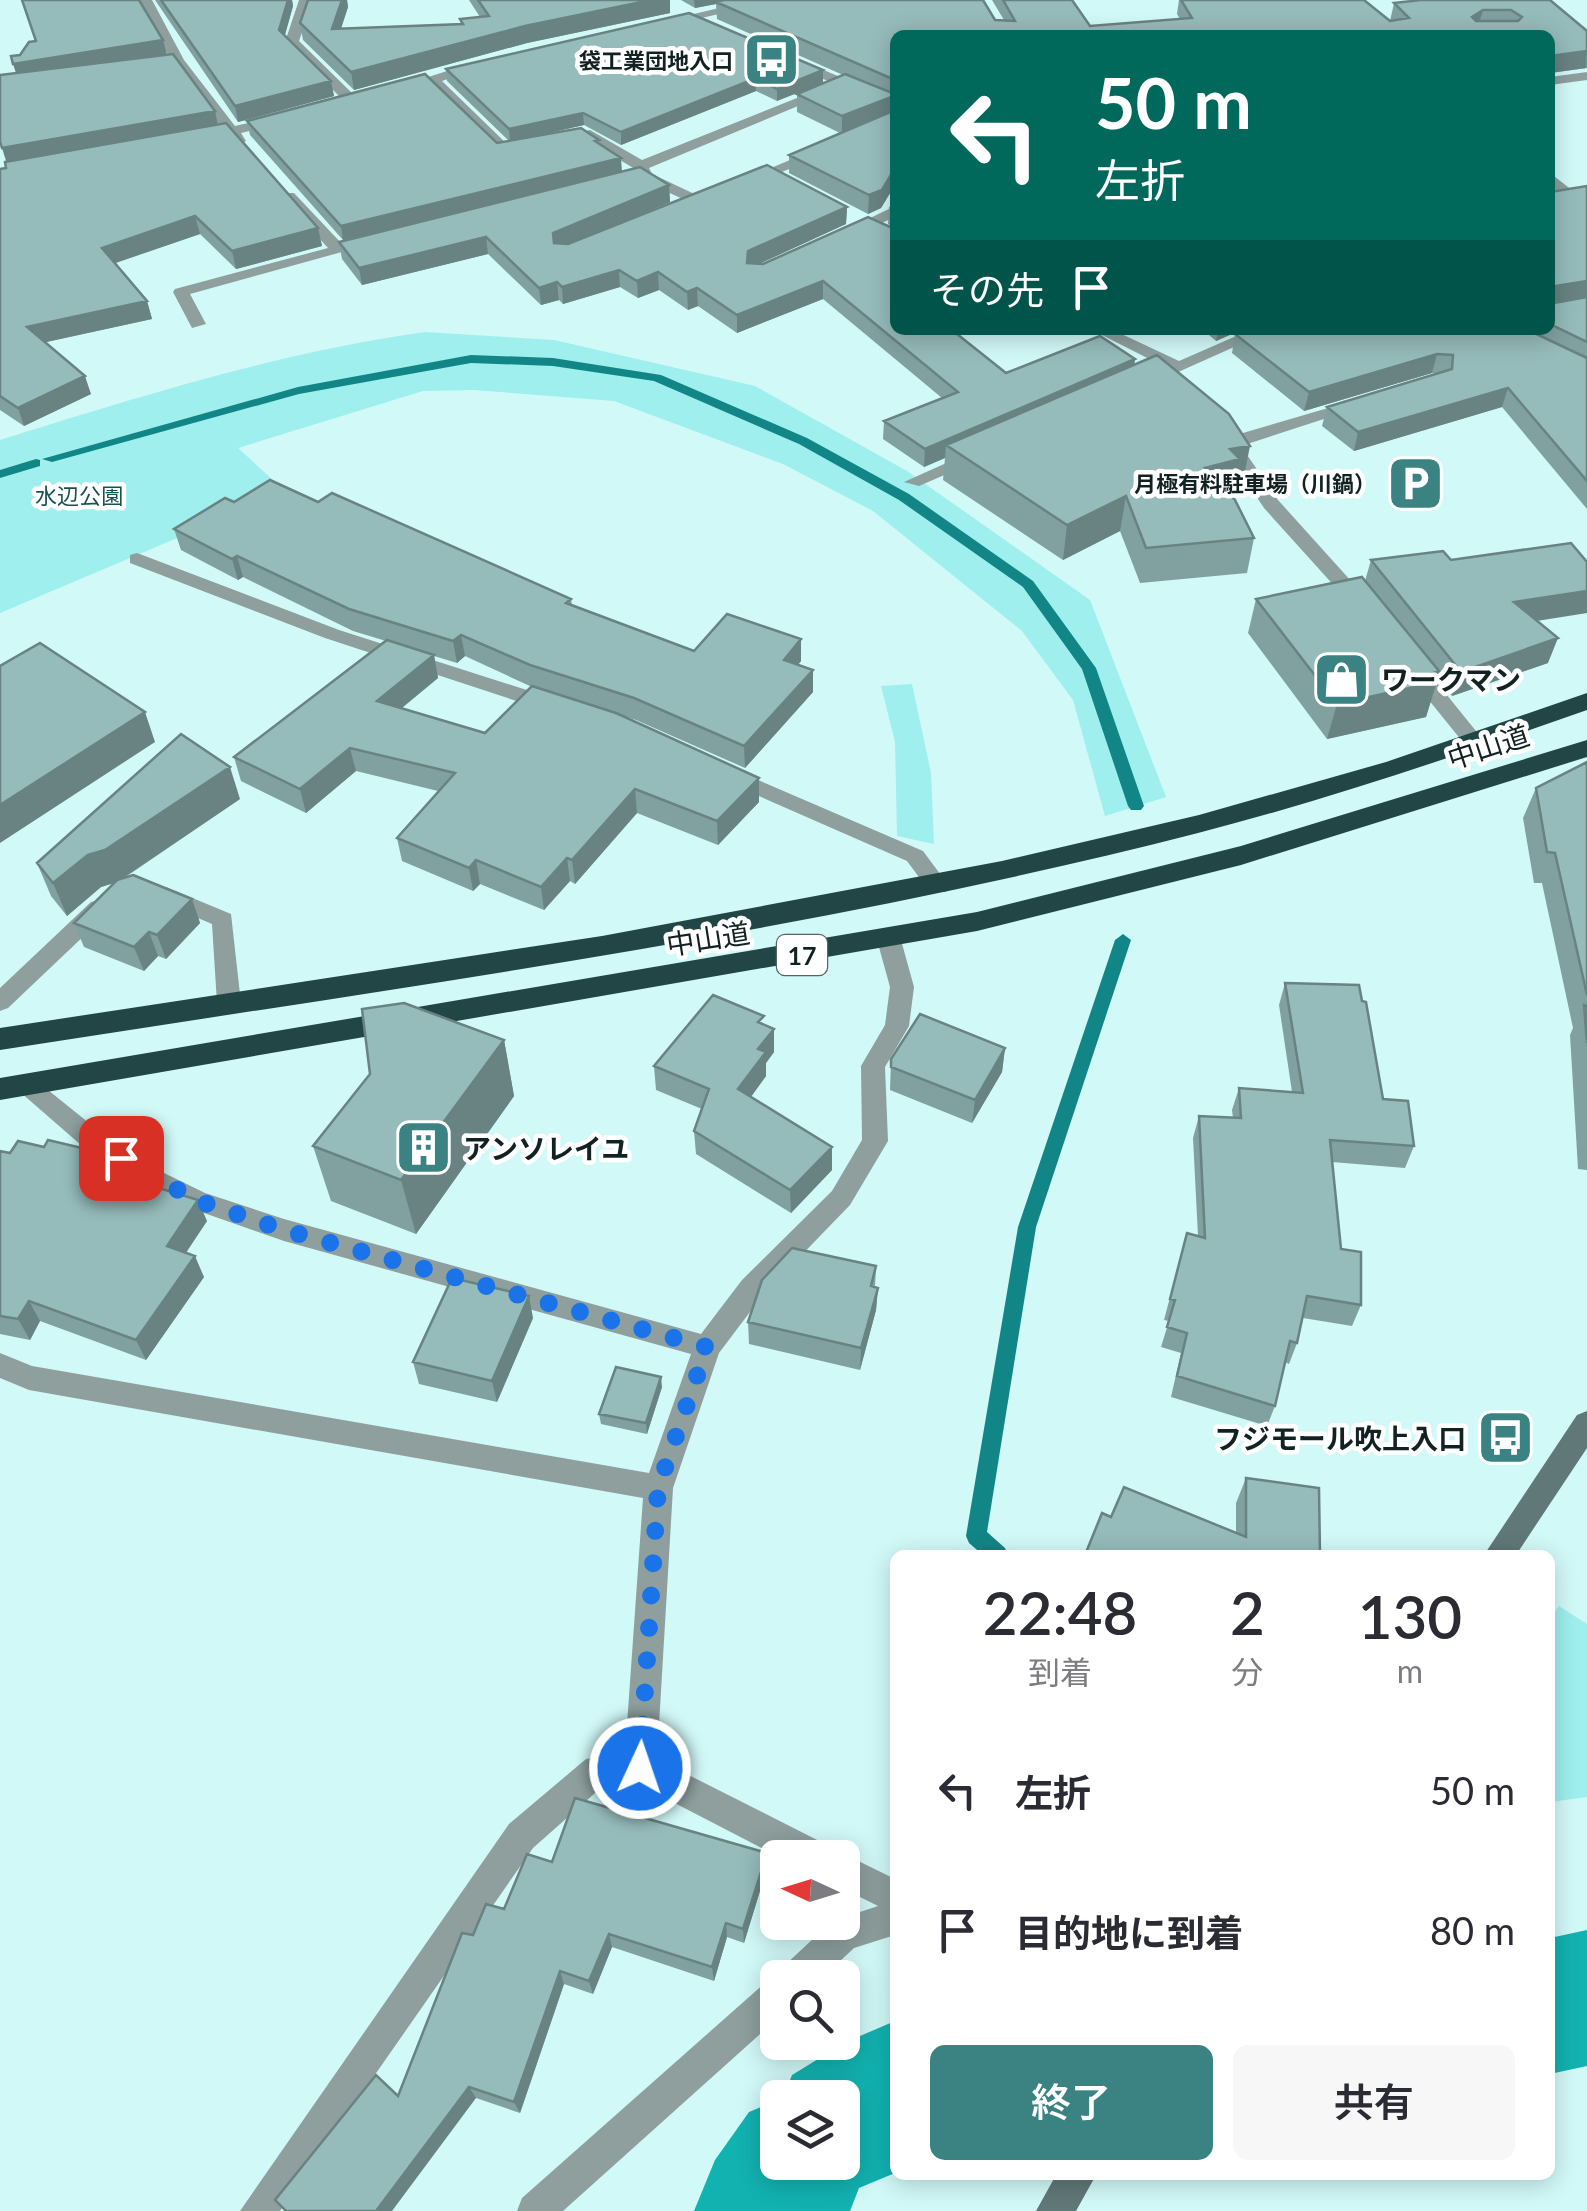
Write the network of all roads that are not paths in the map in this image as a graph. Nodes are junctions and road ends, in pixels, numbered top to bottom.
1 (144, 0) edge
2 (306, 0) edge
3 (772, 0) edge
4 (673, 6) dead end
5 (692, 17) junction
6 (656, 24) edge
7 (726, 32) edge
8 (776, 54) edge
9 (496, 60) edge
10 (178, 61) junction
11 (160, 64) edge
12 (1587, 76) edge
13 (432, 79) junction
14 (1555, 79) edge
15 (844, 84) junction
16 (384, 92) edge
17 (368, 97) edge
18 (352, 101) junction
19 (890, 104) edge
20 (334, 106) edge
21 (297, 116) edge
22 (231, 132) junction
23 (184, 141) edge
24 (840, 143) edge
25 (258, 162) edge
26 (643, 170) junction
27 (767, 172) junction
28 (272, 176) edge
29 (626, 178) edge
30 (1555, 180) edge
31 (783, 181) edge
32 (732, 187) edge
33 (715, 194) edge
34 (1579, 195) edge
35 (698, 201) junction
36 (681, 208) edge
37 (890, 215) edge
38 (848, 216) edge
39 (872, 228) junction
40 (396, 236) edge
41 (828, 242) edge
42 (339, 250) junction
43 (198, 324) dead end
44 (1110, 335) edge
45 (1253, 335) edge
46 (1179, 368) junction
47 (1122, 392) edge
48 (1382, 398) edge
49 (1207, 421) edge
50 (1232, 443) junction
51 (1000, 445) edge
52 (913, 482) dead end
53 (137, 559) dead end
54 (1381, 628) edge
55 (1404, 656) edge
56 (1587, 702) edge
57 (575, 712) edge
58 (1474, 741) junction
59 (1587, 748) edge
60 (703, 762) edge
61 (143, 886) edge
62 (938, 886) junction
63 (112, 896) edge
64 (889, 940) junction
65 (0, 1002) edge
66 (229, 1003) junction
67 (0, 1039) edge
68 (12, 1087) edge
69 (707, 1347) junction
70 (0, 1364) edge
71 (1587, 1424) edge
72 (658, 1488) junction
73 (1501, 1550) edge
74 (640, 1768) junction
75 (782, 1840) edge
76 (860, 1879) edge
77 (890, 1894) edge
78 (890, 1920) edge
79 (816, 1960) edge
80 (760, 2010) edge
81 (1075, 2180) edge
82 (258, 2211) edge
83 (534, 2211) edge
84 (1054, 2211) edge

1 - 10 street
2 - 18 street
3 - 5 street
4 - 5 street
5 - 6 street
5 - 7 street
8 - 15 street
9 - 13 street
10 - 11 street
10 - 22 street
12 - 14 street
13 - 16 street
13 - 26 street
15 - 19 street
15 - 26 street
17 - 18 street
18 - 20 street
21 - 22 street
22 - 23 street
22 - 25 street
24 - 27 street
26 - 29 street
26 - 35 street
27 - 31 street
27 - 32 street
28 - 42 street
30 - 34 street
33 - 35 street
35 - 36 street
37 - 39 street
38 - 39 street
39 - 41 street
40 - 42 street
42 - 43 street
44 - 46 street
45 - 46 street
46 - 47 street
48 - 50 street
49 - 50 street
50 - 54 street
51 - 52 street
53 - 57 street
55 - 58 street
56 - 58 highway, 中山道 / 17
58 - 62 highway, 中山道 / 17
59 - 64 highway, 中山道 / 17
60 - 62 street
61 - 66 street
62 - 66 highway, 中山道 / 17
63 - 65 street
64 - 68 highway, 中山道 / 17
64 - 69 street
66 - 67 highway, 中山道 / 17
68 - 69 street
69 - 72 street
70 - 72 street
71 - 73 main road
72 - 74 street
74 - 75 street
74 - 82 street
76 - 77 street
78 - 79 street
80 - 83 street
81 - 84 main road

